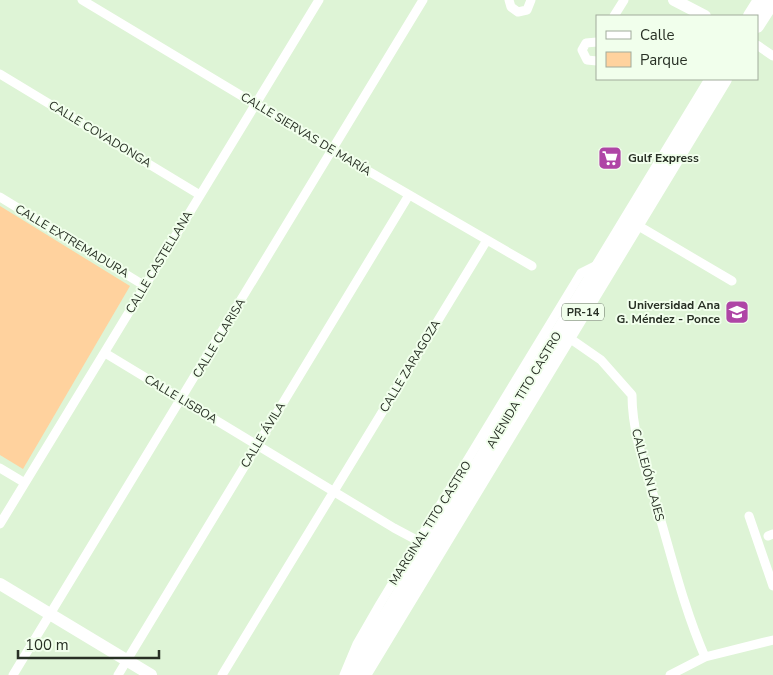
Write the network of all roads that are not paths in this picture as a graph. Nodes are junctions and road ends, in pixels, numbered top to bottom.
1 (82, 0) edge
2 (318, 0) edge
3 (423, 0) edge
4 (509, 0) edge
5 (531, 0) edge
6 (624, 0) edge
7 (674, 0) edge
8 (760, 0) edge
9 (773, 1) edge
10 (615, 15) edge
11 (703, 15) edge
12 (751, 15) edge
13 (758, 24) edge
14 (596, 42) edge
15 (758, 46) edge
16 (773, 56) edge
17 (596, 61) edge
18 (0, 74) edge
19 (711, 80) edge
20 (723, 80) edge
21 (256, 104) junction
22 (332, 150) junction
23 (200, 195) junction
24 (409, 195) junction
25 (0, 197) edge
26 (637, 225) junction
27 (487, 240) junction
28 (600, 263) junction
29 (532, 266) dead end
30 (732, 281) dead end
31 (145, 286) junction
32 (559, 331) junction
33 (104, 352) junction
34 (181, 399) junction
35 (257, 445) junction
36 (0, 468) edge
37 (25, 483) junction
38 (334, 492) junction
39 (749, 516) dead end
40 (0, 524) edge
41 (431, 545) junction
42 (0, 584) edge
43 (773, 586) edge
44 (50, 614) junction
45 (773, 640) edge
46 (705, 657) junction
47 (127, 660) junction
48 (13, 675) edge
49 (118, 675) edge
50 (151, 675) edge
51 (222, 675) edge
52 (344, 675) edge
53 (350, 675) edge
54 (364, 675) edge
55 (670, 675) edge

1 - 21 street, CALLE SIERVAS DE MARÍA
2 - 21 street, CALLE CASTELLANA
3 - 22 street, CALLE CLARISA
4 - 5 street
6 - 10 street
7 - 11 street
8 - 12 main road
9 - 13 main road
14 - 17 street
15 - 16 street
18 - 23 street, CALLE COVADONGA
19 - 28 main road, AVENIDA TITO CASTRO / PR-14
20 - 26 main road, AVENIDA TITO CASTRO / PR-14
21 - 22 street, CALLE SIERVAS DE MARÍA
21 - 23 street, CALLE CASTELLANA
22 - 24 street, CALLE SIERVAS DE MARÍA
22 - 34 street, CALLE CLARISA
23 - 31 street, CALLE CASTELLANA
24 - 27 street, CALLE SIERVAS DE MARÍA
24 - 35 street, CALLE ÁVILA
25 - 31 street, CALLE EXTREMADURA
26 - 30 street
26 - 32 main road, AVENIDA TITO CASTRO / PR-14
27 - 29 street, CALLE SIERVAS DE MARÍA
27 - 38 street, CALLE ZARAGOZA
28 - 32 main road, AVENIDA TITO CASTRO / PR-14
28 - 32 street, MARGINAL TITO CASTRO
31 - 33 street, CALLE CASTELLANA
32 - 41 main road, AVENIDA TITO CASTRO / PR-14
32 - 41 street, MARGINAL TITO CASTRO
32 - 46 street, CALLEJÓN LAJES
33 - 34 street, CALLE LISBOA
33 - 37 street, CALLE CASTELLANA
34 - 35 street, CALLE LISBOA
34 - 44 street, CALLE CLARISA
35 - 38 street
35 - 47 street, CALLE ÁVILA
36 - 37 street
37 - 40 street, CALLE CASTELLANA
38 - 41 street
38 - 51 street, CALLE ZARAGOZA
39 - 43 street
41 - 52 street, MARGINAL TITO CASTRO
41 - 53 main road, AVENIDA TITO CASTRO / PR-14
41 - 54 main road, AVENIDA TITO CASTRO / PR-14
42 - 44 street
44 - 47 street
44 - 48 street, CALLE CLARISA
45 - 46 street
46 - 55 street
47 - 49 street, CALLE ÁVILA
47 - 50 street

